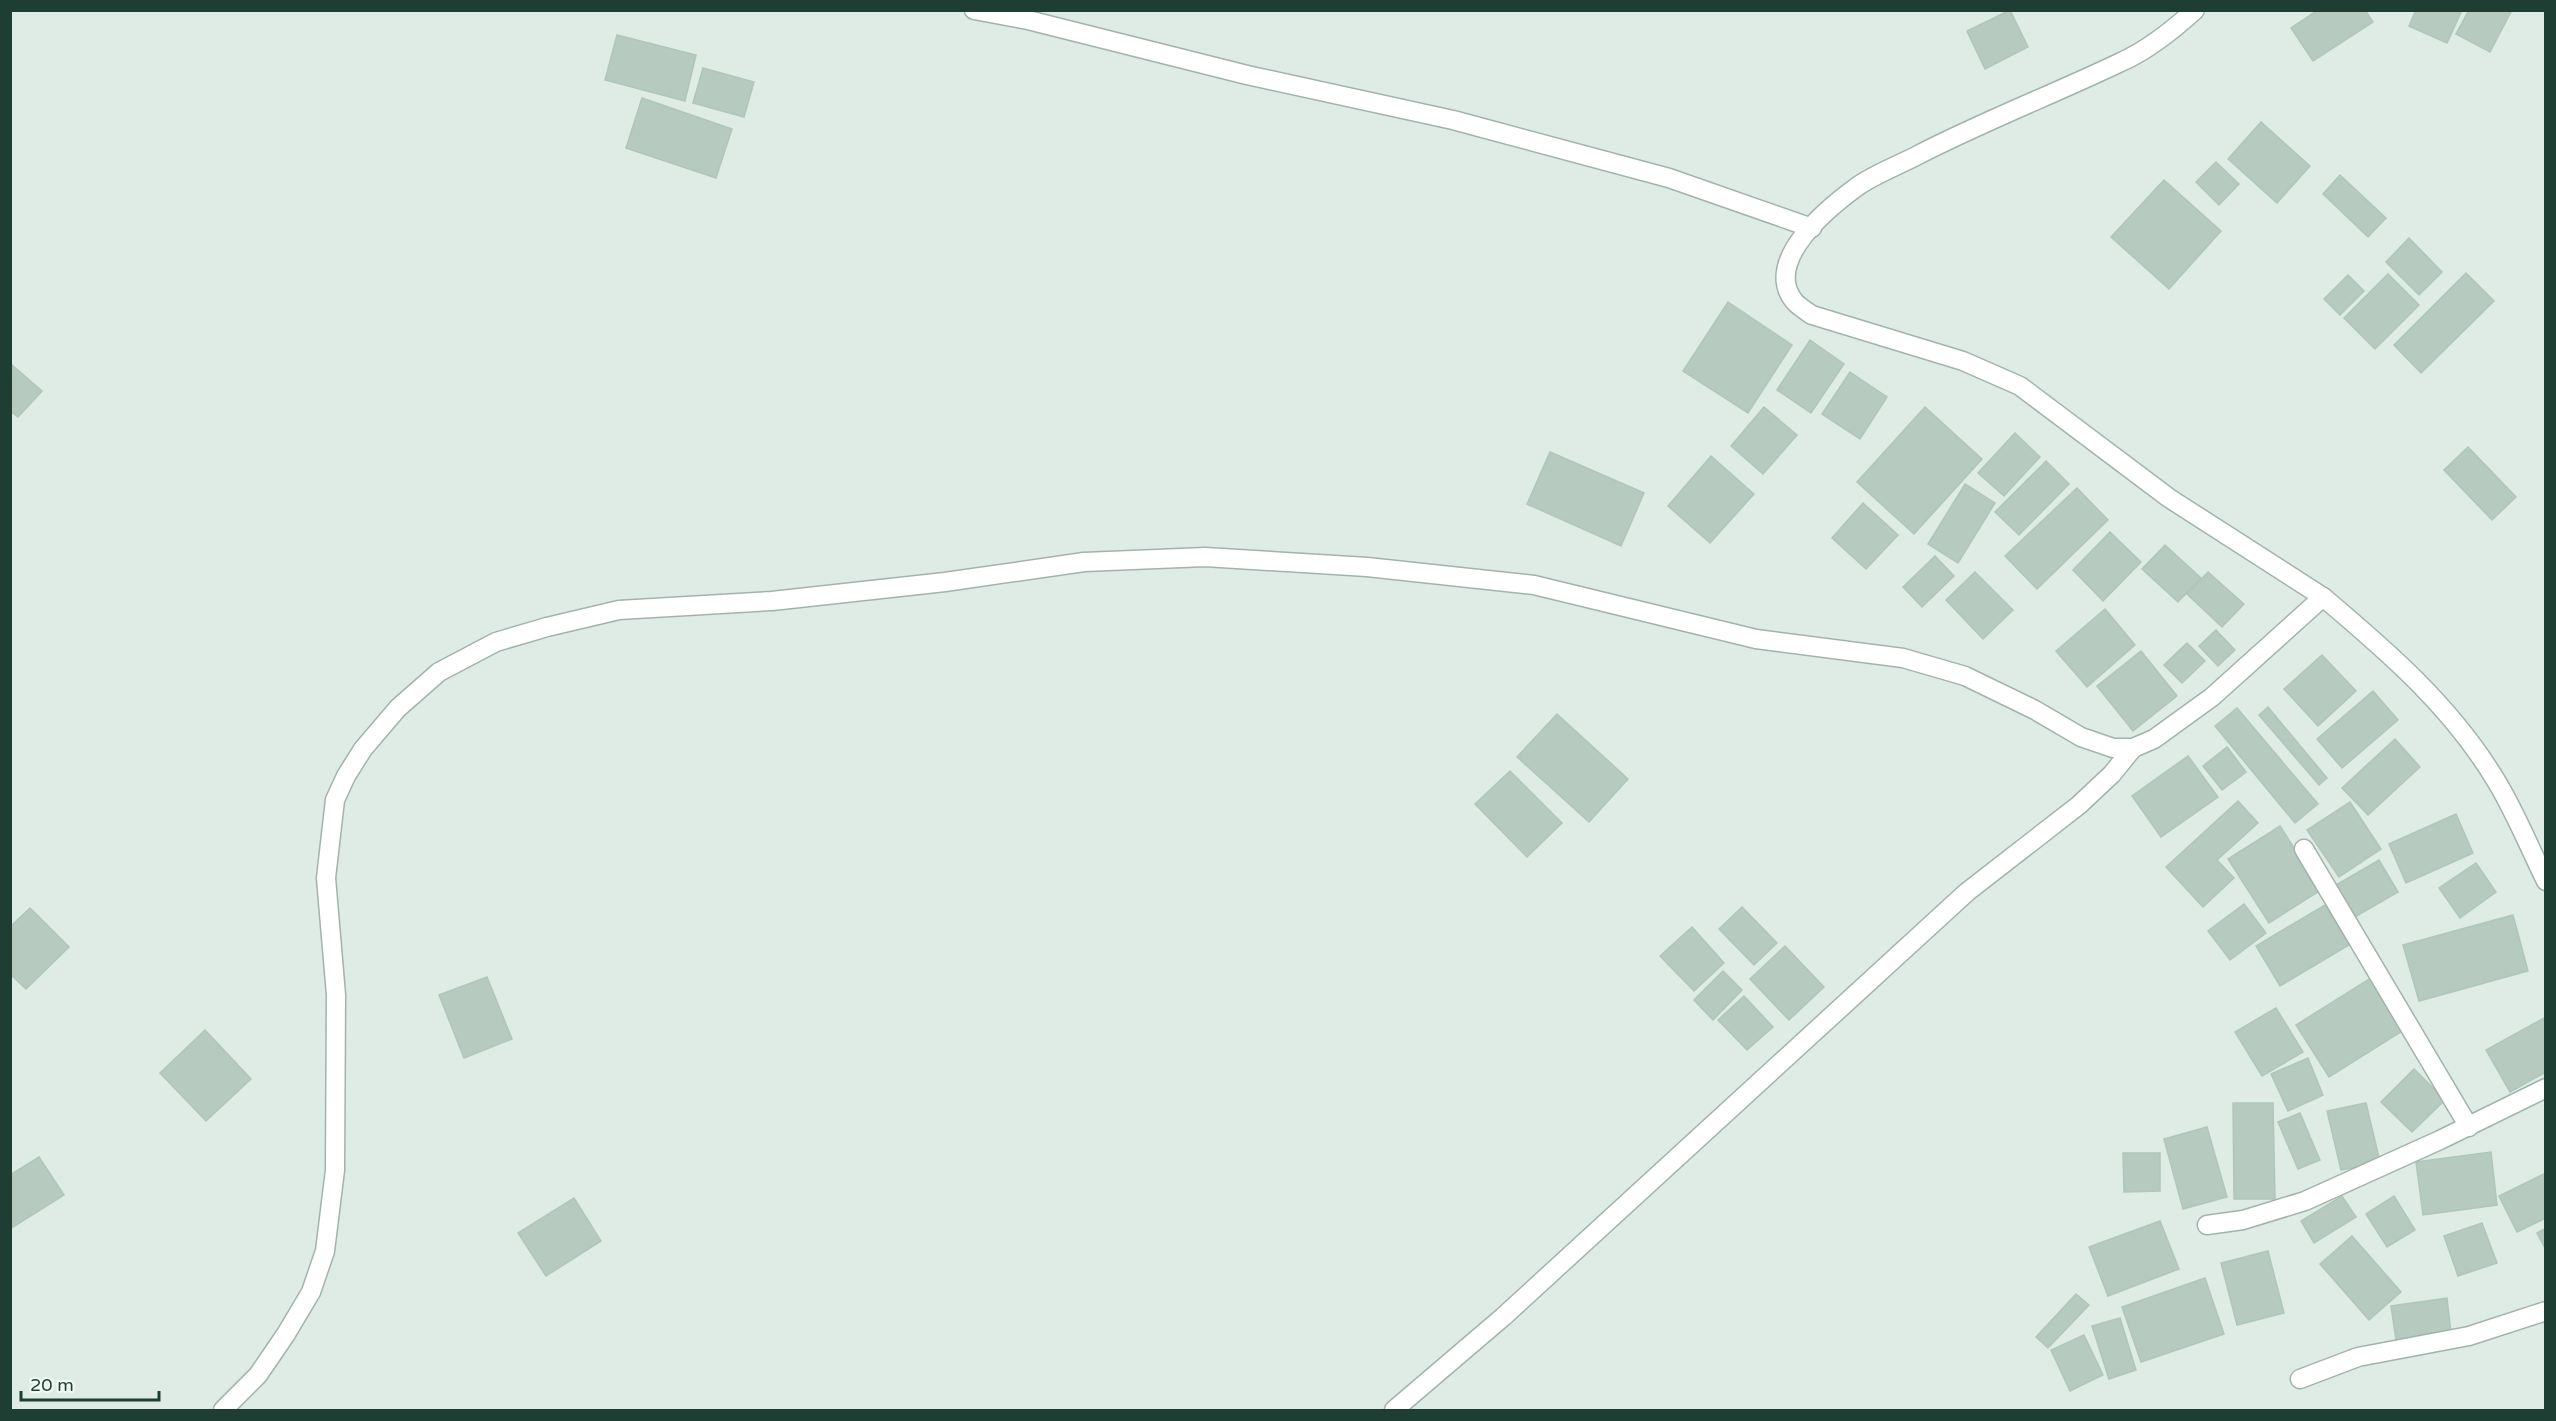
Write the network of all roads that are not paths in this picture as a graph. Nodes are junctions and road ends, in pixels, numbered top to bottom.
1 (975, 10) edge
2 (2196, 10) edge
3 (1812, 228) junction
4 (2323, 597) junction
5 (2133, 748) junction
6 (2304, 849) dead end
7 (2546, 881) edge
8 (2546, 1089) edge
9 (2469, 1127) junction
10 (2207, 1226) dead end
11 (2546, 1311) edge
12 (2300, 1379) dead end
13 (223, 1410) edge
14 (1394, 1410) edge

1 - 3 street
2 - 3 street
3 - 4 street
4 - 5 street
4 - 7 street
5 - 13 street
5 - 14 street
6 - 9 street
8 - 9 street
9 - 10 street
11 - 12 street

